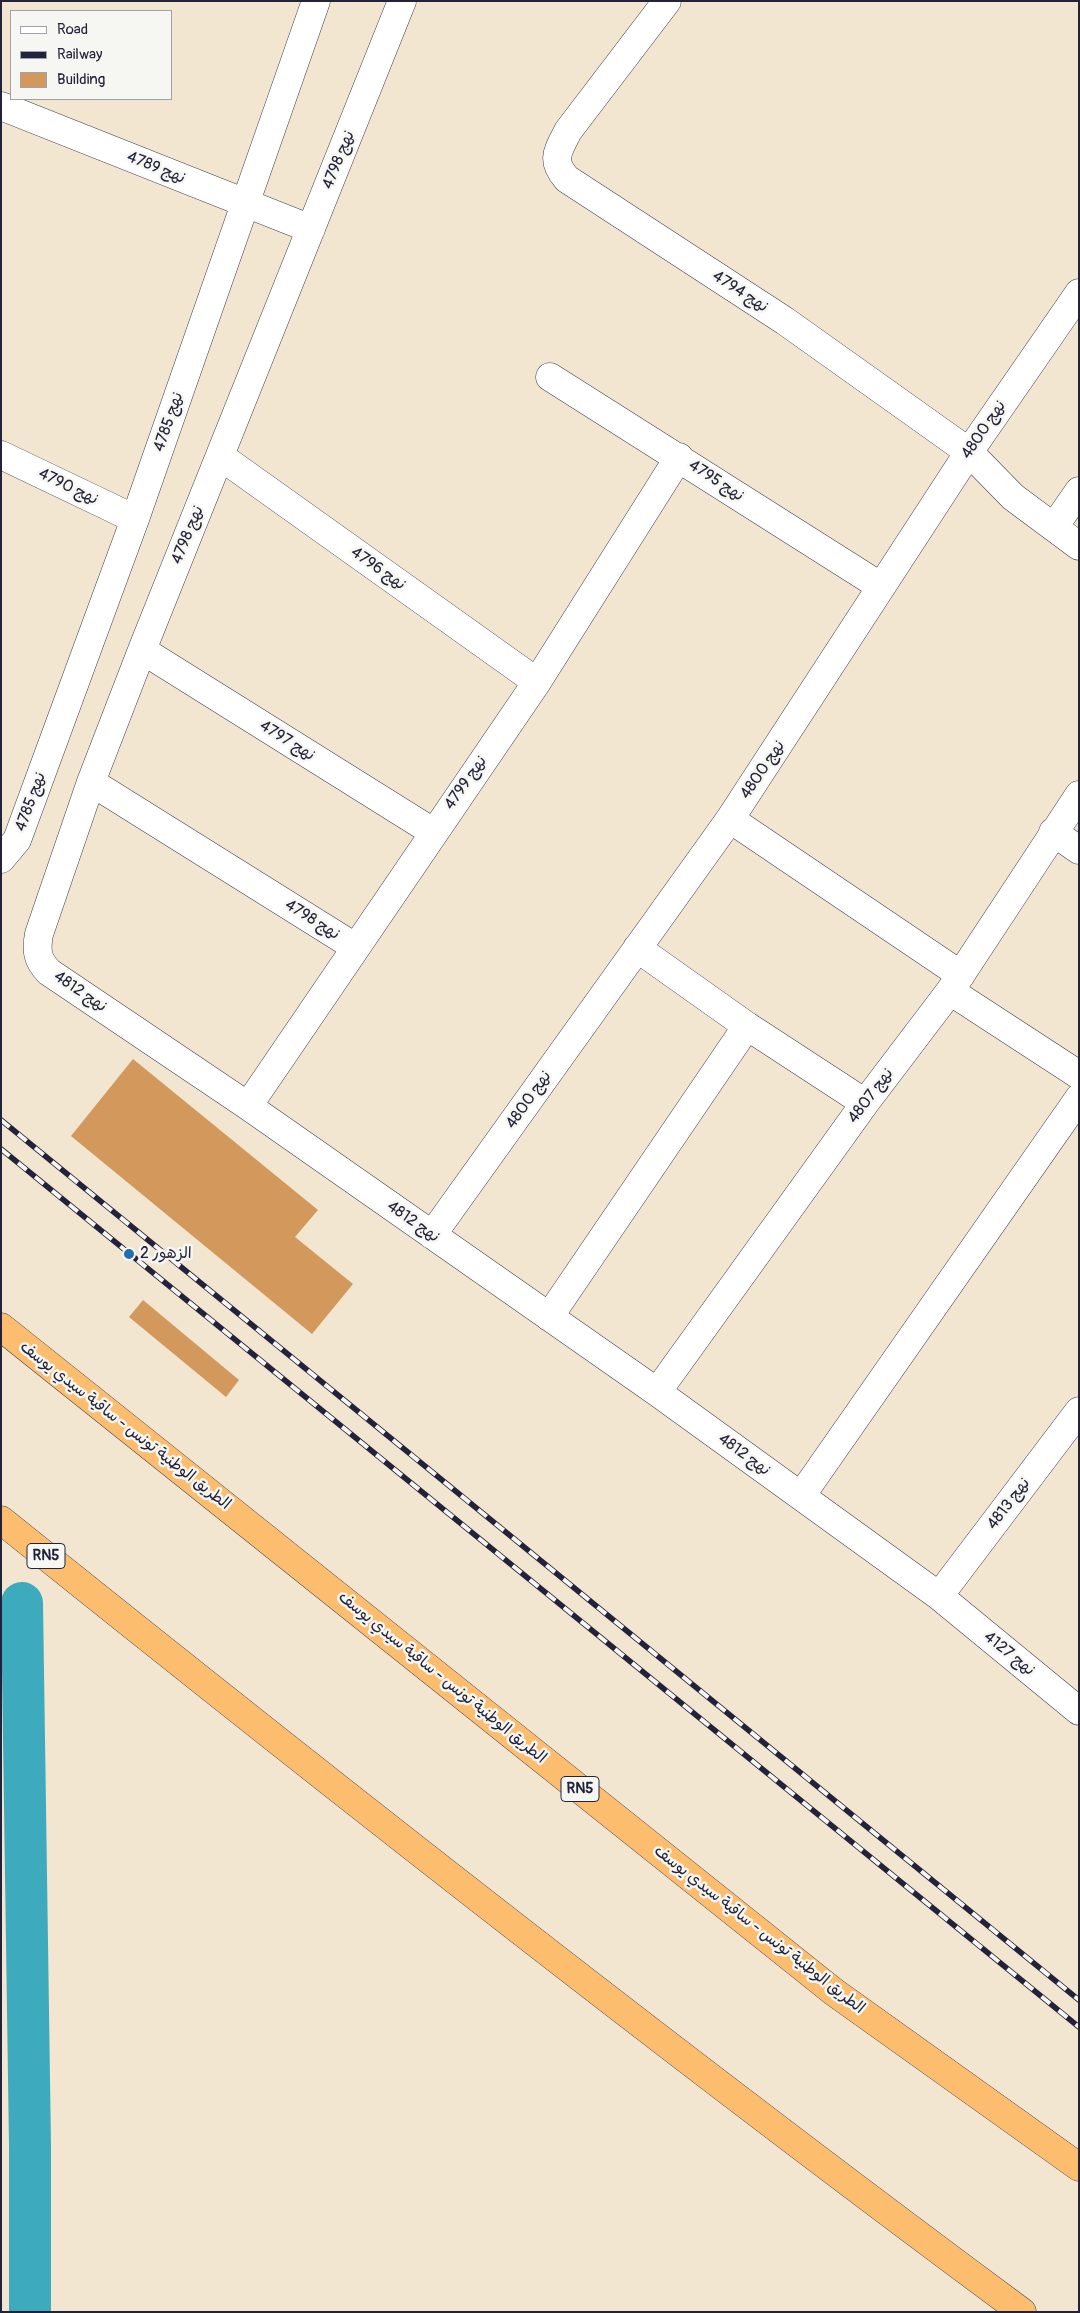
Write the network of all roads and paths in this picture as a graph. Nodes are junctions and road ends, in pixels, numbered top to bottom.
1 (316, 1) edge
2 (402, 1) edge
3 (667, 1) edge
4 (1, 106) edge
5 (245, 203) junction
6 (311, 229) junction
7 (1079, 294) edge
8 (550, 377) dead end
9 (969, 452) junction
10 (1, 455) edge
11 (220, 456) junction
12 (679, 457) junction
13 (1079, 491) edge
14 (135, 519) junction
15 (1054, 527) junction
16 (1079, 546) edge
17 (880, 586) junction
18 (142, 650) junction
19 (537, 682) junction
20 (91, 782) junction
21 (1079, 795) edge
22 (730, 820) junction
23 (433, 832) junction
24 (1053, 832) junction
25 (9, 850) edge
26 (1079, 850) edge
27 (355, 947) junction
28 (636, 948) junction
29 (956, 983) junction
30 (747, 1026) junction
31 (1079, 1075) edge
32 (1079, 1098) edge
33 (865, 1103) junction
34 (248, 1106) junction
35 (432, 1236) junction
36 (549, 1317) junction
37 (1, 1327) edge
38 (657, 1392) junction
39 (1074, 1429) edge
40 (801, 1496) junction
41 (1, 1520) edge
42 (939, 1596) junction
43 (1079, 1711) edge
44 (1079, 2166) edge
45 (1022, 2312) edge

1 - 5 street, نهج 4785
2 - 6 street, نهج 4798
3 - 9 street, نهج 4794
4 - 5 street, نهج 4789
5 - 6 street, نهج 4789
5 - 14 street, نهج 4785
6 - 11 street, نهج 4798
7 - 9 street, نهج 4800
8 - 12 street, نهج 4795
9 - 15 street, نهج 4794
9 - 17 street, نهج 4800
10 - 14 street, نهج 4790
11 - 18 street, نهج 4798
11 - 19 street, نهج 4796
12 - 17 street, نهج 4795
12 - 19 street, نهج 4799
13 - 15 street
14 - 25 street, نهج 4785
15 - 16 street, نهج 4794
17 - 22 street, نهج 4800
18 - 20 street, نهج 4798
18 - 23 street, نهج 4797
19 - 23 street, نهج 4799
20 - 27 street, نهج 4798
20 - 34 street, نهج 4812
21 - 24 street, نهج 4807
22 - 28 street, نهج 4800
22 - 29 street
23 - 27 street, نهج 4799
24 - 26 street
24 - 29 street, نهج 4807
27 - 34 street, نهج 4799
28 - 30 street
28 - 35 street, نهج 4800
29 - 31 street
29 - 33 street, نهج 4807
30 - 33 street
30 - 36 street
32 - 40 street
33 - 38 street, نهج 4807
34 - 35 street, نهج 4812
35 - 36 street, نهج 4812
36 - 38 street, نهج 4812
37 - 44 highway, الطريق الوطنية تونس - ساقية سيدي يوسف / RN5
38 - 40 street, نهج 4812
39 - 42 street, نهج 4813
40 - 42 street, نهج 4812
41 - 45 highway, RN5
42 - 43 street, نهج 4127

